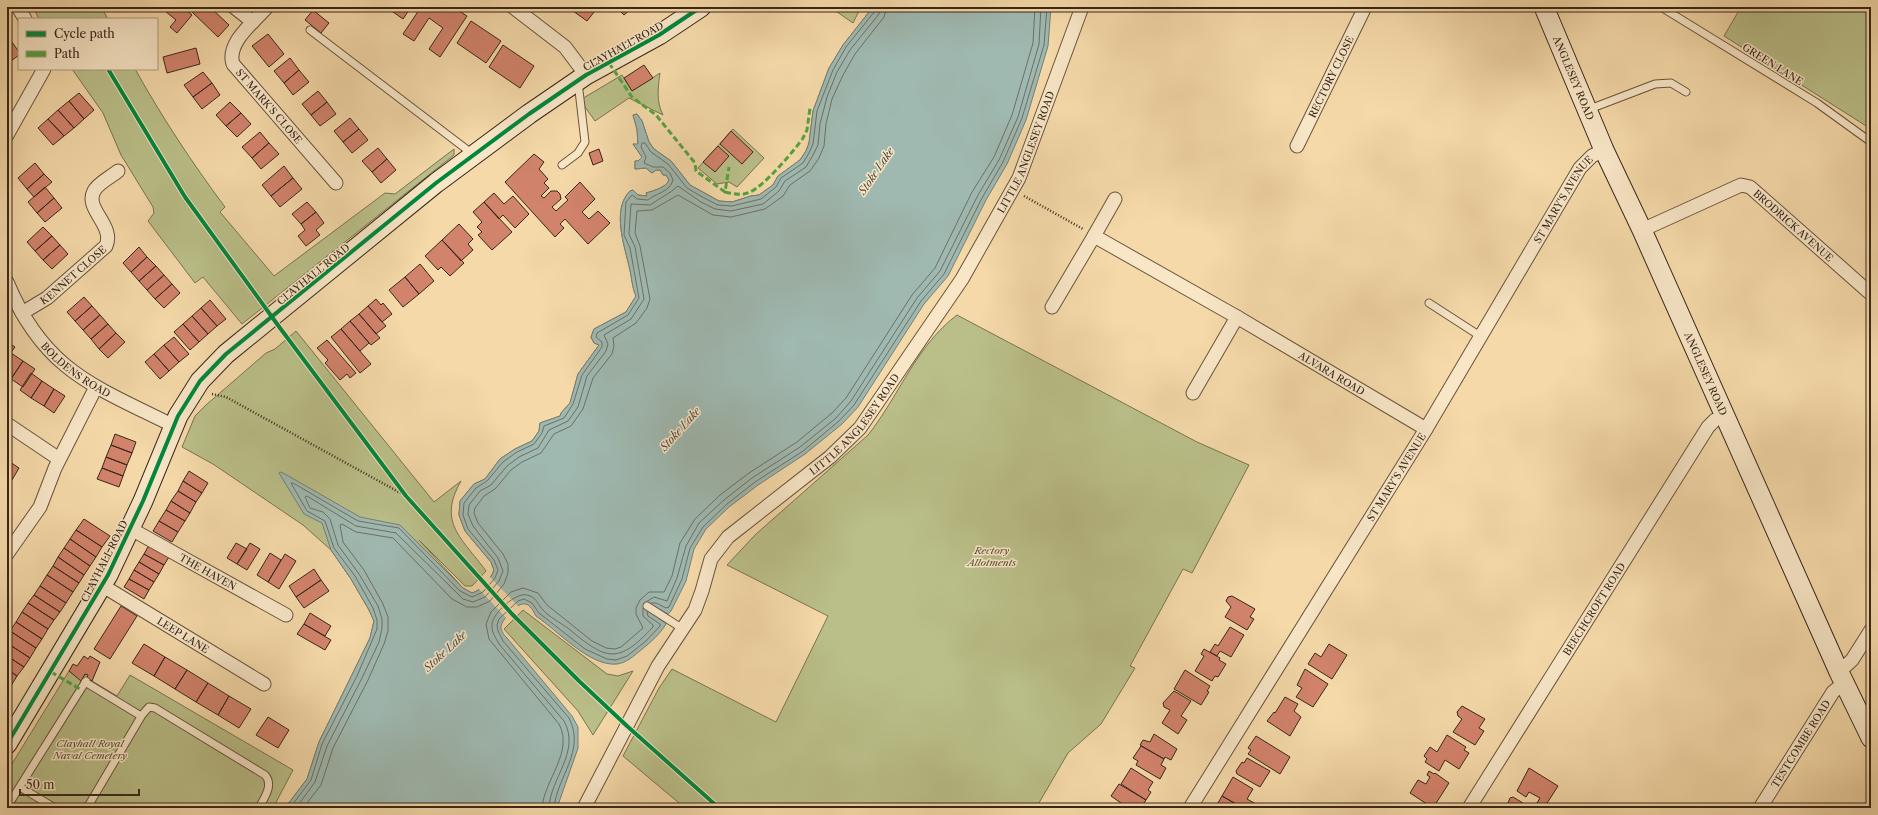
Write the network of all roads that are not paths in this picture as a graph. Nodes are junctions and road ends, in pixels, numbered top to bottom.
1 (18, 7) edge
2 (234, 7) edge
3 (267, 7) edge
4 (513, 7) edge
5 (701, 7) edge
6 (1082, 7) edge
7 (1365, 7) edge
8 (1544, 7) edge
9 (1661, 7) edge
10 (24, 18) edge
11 (253, 22) junction
12 (310, 30) dead end
13 (43, 70) edge
14 (582, 78) junction
15 (1686, 92) dead end
16 (1587, 110) junction
17 (7, 136) edge
18 (1871, 142) edge
19 (1297, 146) dead end
20 (1604, 150) junction
21 (474, 155) junction
22 (562, 165) dead end
23 (118, 171) dead end
24 (336, 183) dead end
25 (1115, 199) dead end
26 (1642, 230) junction
27 (1094, 236) junction
28 (7, 282) edge
29 (1871, 294) edge
30 (1429, 303) dead end
31 (1052, 308) dead end
32 (22, 313) junction
33 (1238, 317) junction
34 (1480, 336) junction
35 (96, 387) junction
36 (1193, 393) dead end
37 (1724, 416) junction
38 (7, 424) edge
39 (174, 426) junction
40 (1426, 429) junction
41 (59, 459) junction
42 (131, 529) junction
43 (7, 554) edge
44 (103, 586) junction
45 (647, 606) dead end
46 (286, 615) dead end
47 (683, 629) junction
48 (1871, 630) edge
49 (1842, 677) junction
50 (264, 684) dead end
51 (141, 716) junction
52 (1871, 738) edge
53 (7, 744) edge
54 (20, 787) junction
55 (7, 807) edge
56 (55, 808) edge
57 (87, 808) edge
58 (259, 808) edge
59 (584, 808) edge
60 (1190, 808) edge
61 (1469, 808) edge
62 (1760, 808) edge

1 - 10 street
2 - 11 street
3 - 11 street, ST MARK'S CLOSE
4 - 14 street
5 - 14 street, CLAYHALL ROAD
6 - 47 street, LITTLE ANGLESEY ROAD
7 - 19 street, RECTORY CLOSE
8 - 16 street, ANGLESEY ROAD
9 - 18 lane, GREEN LANE
11 - 24 street, ST MARK'S CLOSE
12 - 21 lane
13 - 17 street
14 - 21 street, CLAYHALL ROAD
14 - 22 lane
15 - 16 lane
16 - 20 street, ANGLESEY ROAD
20 - 26 street, ANGLESEY ROAD
20 - 34 street, ST MARY'S AVENUE
21 - 39 street, CLAYHALL ROAD
23 - 32 street, KENNET CLOSE
25 - 27 street
26 - 29 street, BRODRICK AVENUE
26 - 37 street, ANGLESEY ROAD
27 - 31 street
27 - 33 street, ALVARA ROAD
28 - 32 street, BOLDENS ROAD
30 - 34 lane
32 - 35 street, BOLDENS ROAD
33 - 36 street
33 - 40 street, ALVARA ROAD
34 - 40 street, ST MARY'S AVENUE
35 - 39 street, BOLDENS ROAD
35 - 41 street
37 - 49 street, ANGLESEY ROAD
37 - 61 street, BEECHCROFT ROAD
38 - 41 street
39 - 42 street, CLAYHALL ROAD
40 - 60 street, ST MARY'S AVENUE
41 - 43 street
42 - 44 street, CLAYHALL ROAD
42 - 46 street, THE HAVEN
44 - 50 street, LEEP LANE
44 - 53 street, CLAYHALL ROAD
45 - 47 lane
47 - 59 street, LITTLE ANGLESEY ROAD
48 - 49 street
49 - 52 street, ANGLESEY ROAD
49 - 62 street, TESTCOMBE ROAD
51 - 54 lane
51 - 57 lane
51 - 58 lane
54 - 55 lane
54 - 56 lane

